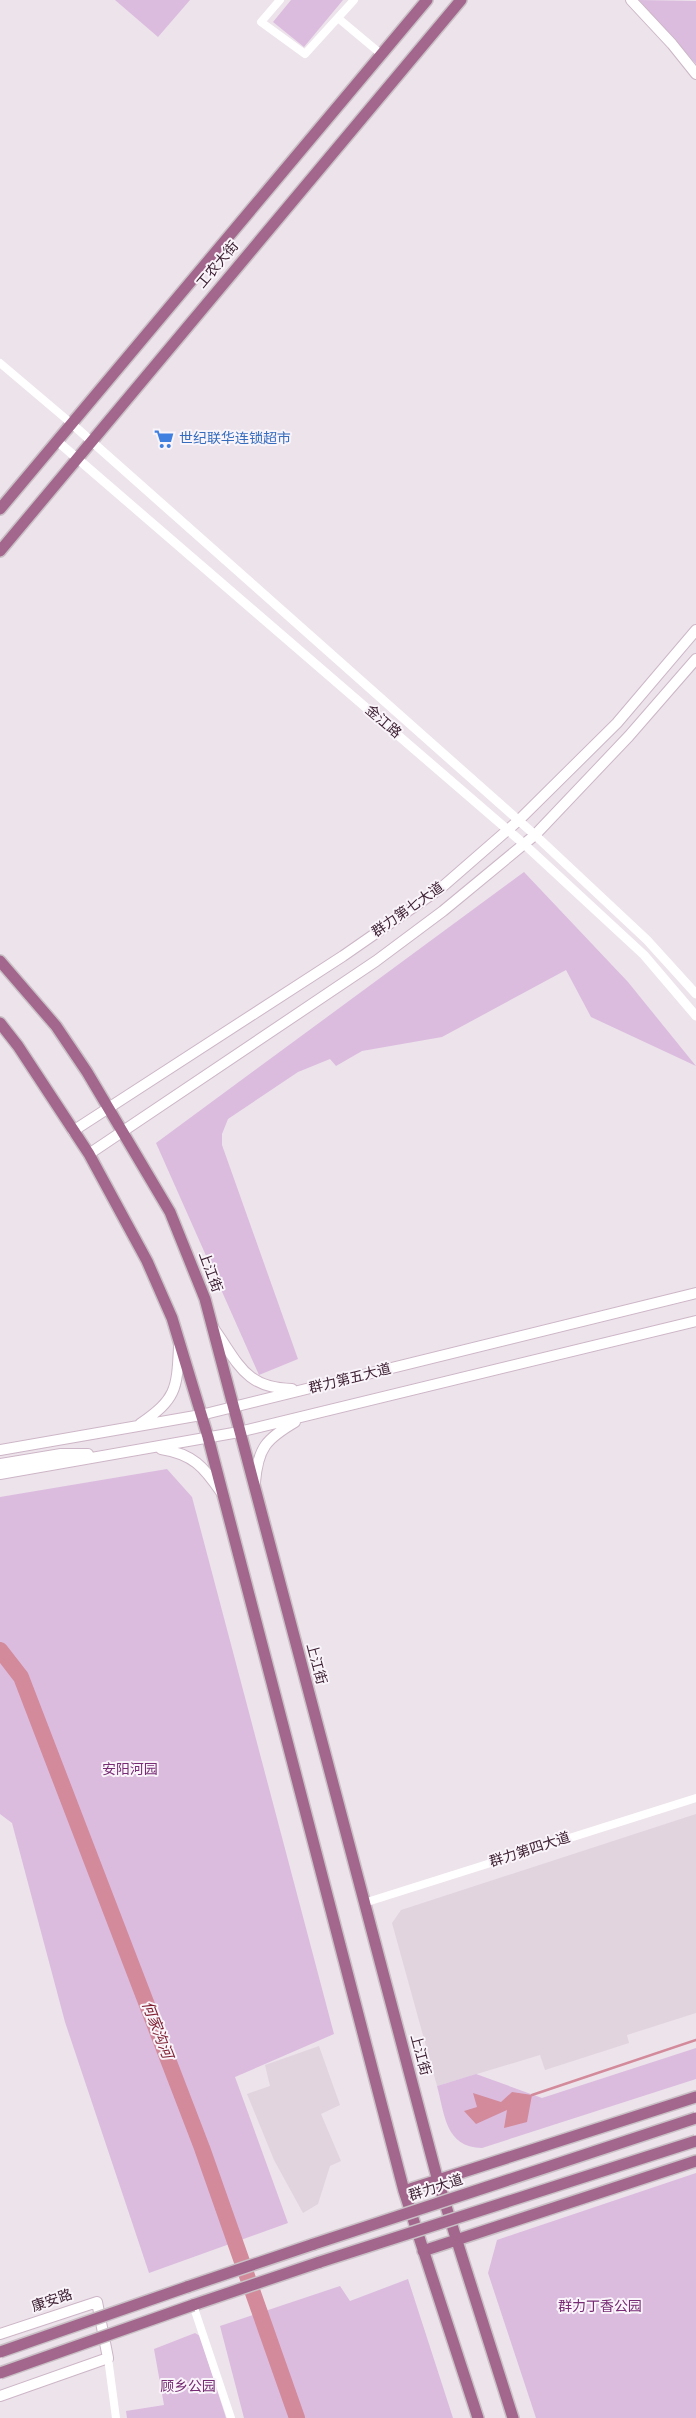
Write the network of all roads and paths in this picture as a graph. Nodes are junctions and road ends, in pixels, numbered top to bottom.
1 (280, 0) edge
2 (354, 0) edge
3 (426, 0) edge
4 (461, 0) edge
5 (631, 0) edge
6 (338, 18) junction
7 (381, 54) junction
8 (696, 74) edge
9 (0, 363) edge
10 (72, 424) junction
11 (57, 441) junction
12 (91, 441) junction
13 (78, 458) junction
14 (0, 509) edge
15 (0, 551) edge
16 (696, 630) edge
17 (696, 658) edge
18 (519, 820) junction
19 (508, 830) junction
20 (535, 835) junction
21 (524, 844) junction
22 (0, 960) edge
23 (696, 994) edge
24 (696, 1016) edge
25 (0, 1023) edge
26 (109, 1109) junction
27 (73, 1131) junction
28 (123, 1132) junction
29 (88, 1154) junction
30 (696, 1293) edge
31 (696, 1321) edge
32 (213, 1328) junction
33 (180, 1344) junction
34 (306, 1390) junction
35 (233, 1408) junction
36 (201, 1415) junction
37 (307, 1416) junction
38 (136, 1426) junction
39 (238, 1432) junction
40 (208, 1438) junction
41 (153, 1447) junction
42 (0, 1450) edge
43 (117, 1454) junction
44 (0, 1464) edge
45 (0, 1474) edge
46 (254, 1491) junction
47 (223, 1495) junction
48 (696, 1798) edge
49 (364, 1903) junction
50 (696, 2097) edge
51 (696, 2118) edge
52 (696, 2141) edge
53 (696, 2161) edge
54 (438, 2181) junction
55 (404, 2191) junction
56 (456, 2239) junction
57 (423, 2250) junction
58 (192, 2305) junction
59 (0, 2334) edge
60 (0, 2352) edge
61 (108, 2358) junction
62 (0, 2373) edge
63 (0, 2396) edge
64 (116, 2418) edge
65 (231, 2418) edge
66 (478, 2418) edge
67 (513, 2418) edge

1 - 6 street
2 - 6 street
3 - 7 main road, 工农大街
4 - 12 main road, 工农大街
5 - 8 main road
6 - 7 street
7 - 10 main road, 工农大街
9 - 10 street
10 - 11 main road, 工农大街
10 - 12 street, 金江路
11 - 13 street, 金江路
11 - 14 main road, 工农大街
12 - 13 main road, 工农大街
12 - 18 street, 金江路
13 - 15 main road, 工农大街
13 - 19 street, 金江路
16 - 18 main road, 群力第七大道
17 - 20 main road, 群力第七大道
18 - 19 main road, 群力第七大道
18 - 20 street, 金江路
19 - 21 street, 金江路
19 - 26 main road, 群力第七大道
20 - 21 main road, 群力第七大道
20 - 23 street, 金江路
21 - 24 street, 金江路
21 - 28 main road, 群力第七大道
22 - 26 main road, 上江街
25 - 27 main road
26 - 27 main road, 群力第七大道
26 - 28 main road, 上江街
27 - 29 main road
28 - 29 main road, 群力第七大道
28 - 32 main road, 上江街
29 - 33 main road
30 - 34 main road, 群力第五大道
31 - 37 main road, 群力第五大道
32 - 34 main road
32 - 35 main road, 上江街
33 - 36 main road
33 - 38 main road
34 - 35 main road, 群力第五大道
35 - 36 main road, 群力第五大道
35 - 39 main road, 上江街
36 - 38 main road, 群力第五大道
36 - 40 main road
37 - 39 main road, 群力第五大道
37 - 46 main road
38 - 42 main road, 群力第五大道
39 - 40 main road, 群力第五大道
39 - 46 main road, 上江街
40 - 41 main road, 群力第五大道
40 - 47 main road
41 - 43 main road, 群力第五大道
41 - 47 main road
43 - 44 main road
43 - 45 main road, 群力第五大道
46 - 49 main road, 上江街
47 - 55 main road
48 - 49 street, 群力第四大道
49 - 54 main road, 上江街
50 - 54 main road
51 - 60 main road, 群力大道, bridge
52 - 58 main road, bridge
53 - 56 main road
54 - 55 main road
54 - 56 main road, 上江街
55 - 57 main road
56 - 57 main road
56 - 67 main road, 上江街
57 - 66 main road
58 - 62 main road, bridge
58 - 65 street
59 - 61 main road, 康安路
61 - 63 main road
61 - 64 street

